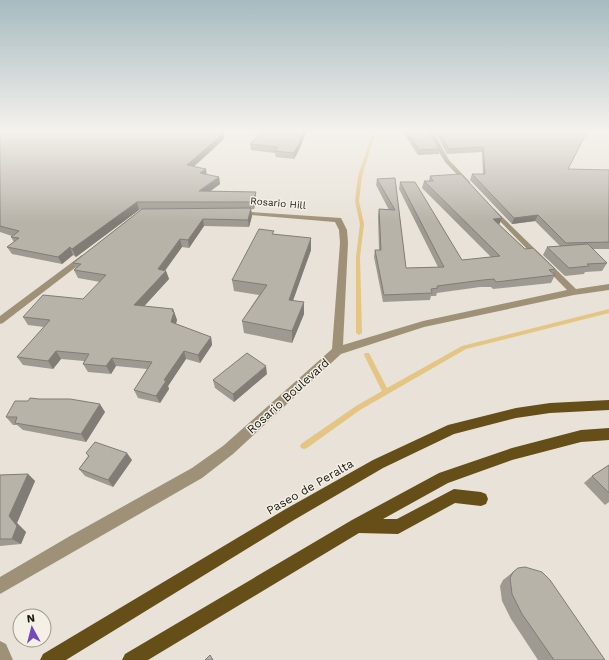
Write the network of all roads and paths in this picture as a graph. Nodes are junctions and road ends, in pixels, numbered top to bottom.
1 (447, 161) edge
2 (474, 190) edge
3 (484, 202) edge
4 (227, 212) edge
5 (93, 251) edge
6 (609, 287) edge
7 (574, 292) junction
8 (0, 321) edge
9 (337, 351) junction
10 (609, 404) edge
11 (609, 434) edge
12 (481, 499) dead end
13 (357, 525) junction
14 (0, 586) edge
15 (0, 650) edge
16 (4, 660) edge
17 (49, 660) edge
18 (132, 660) edge

1 - 2 street
3 - 7 street
4 - 9 street, Rosario Hill
5 - 8 street
6 - 7 street, Rosario Boulevard
7 - 9 street, Rosario Boulevard
9 - 14 street, Rosario Boulevard
10 - 17 main road, Paseo de Peralta
11 - 13 main road
12 - 13 main road
13 - 18 main road
15 - 16 street

